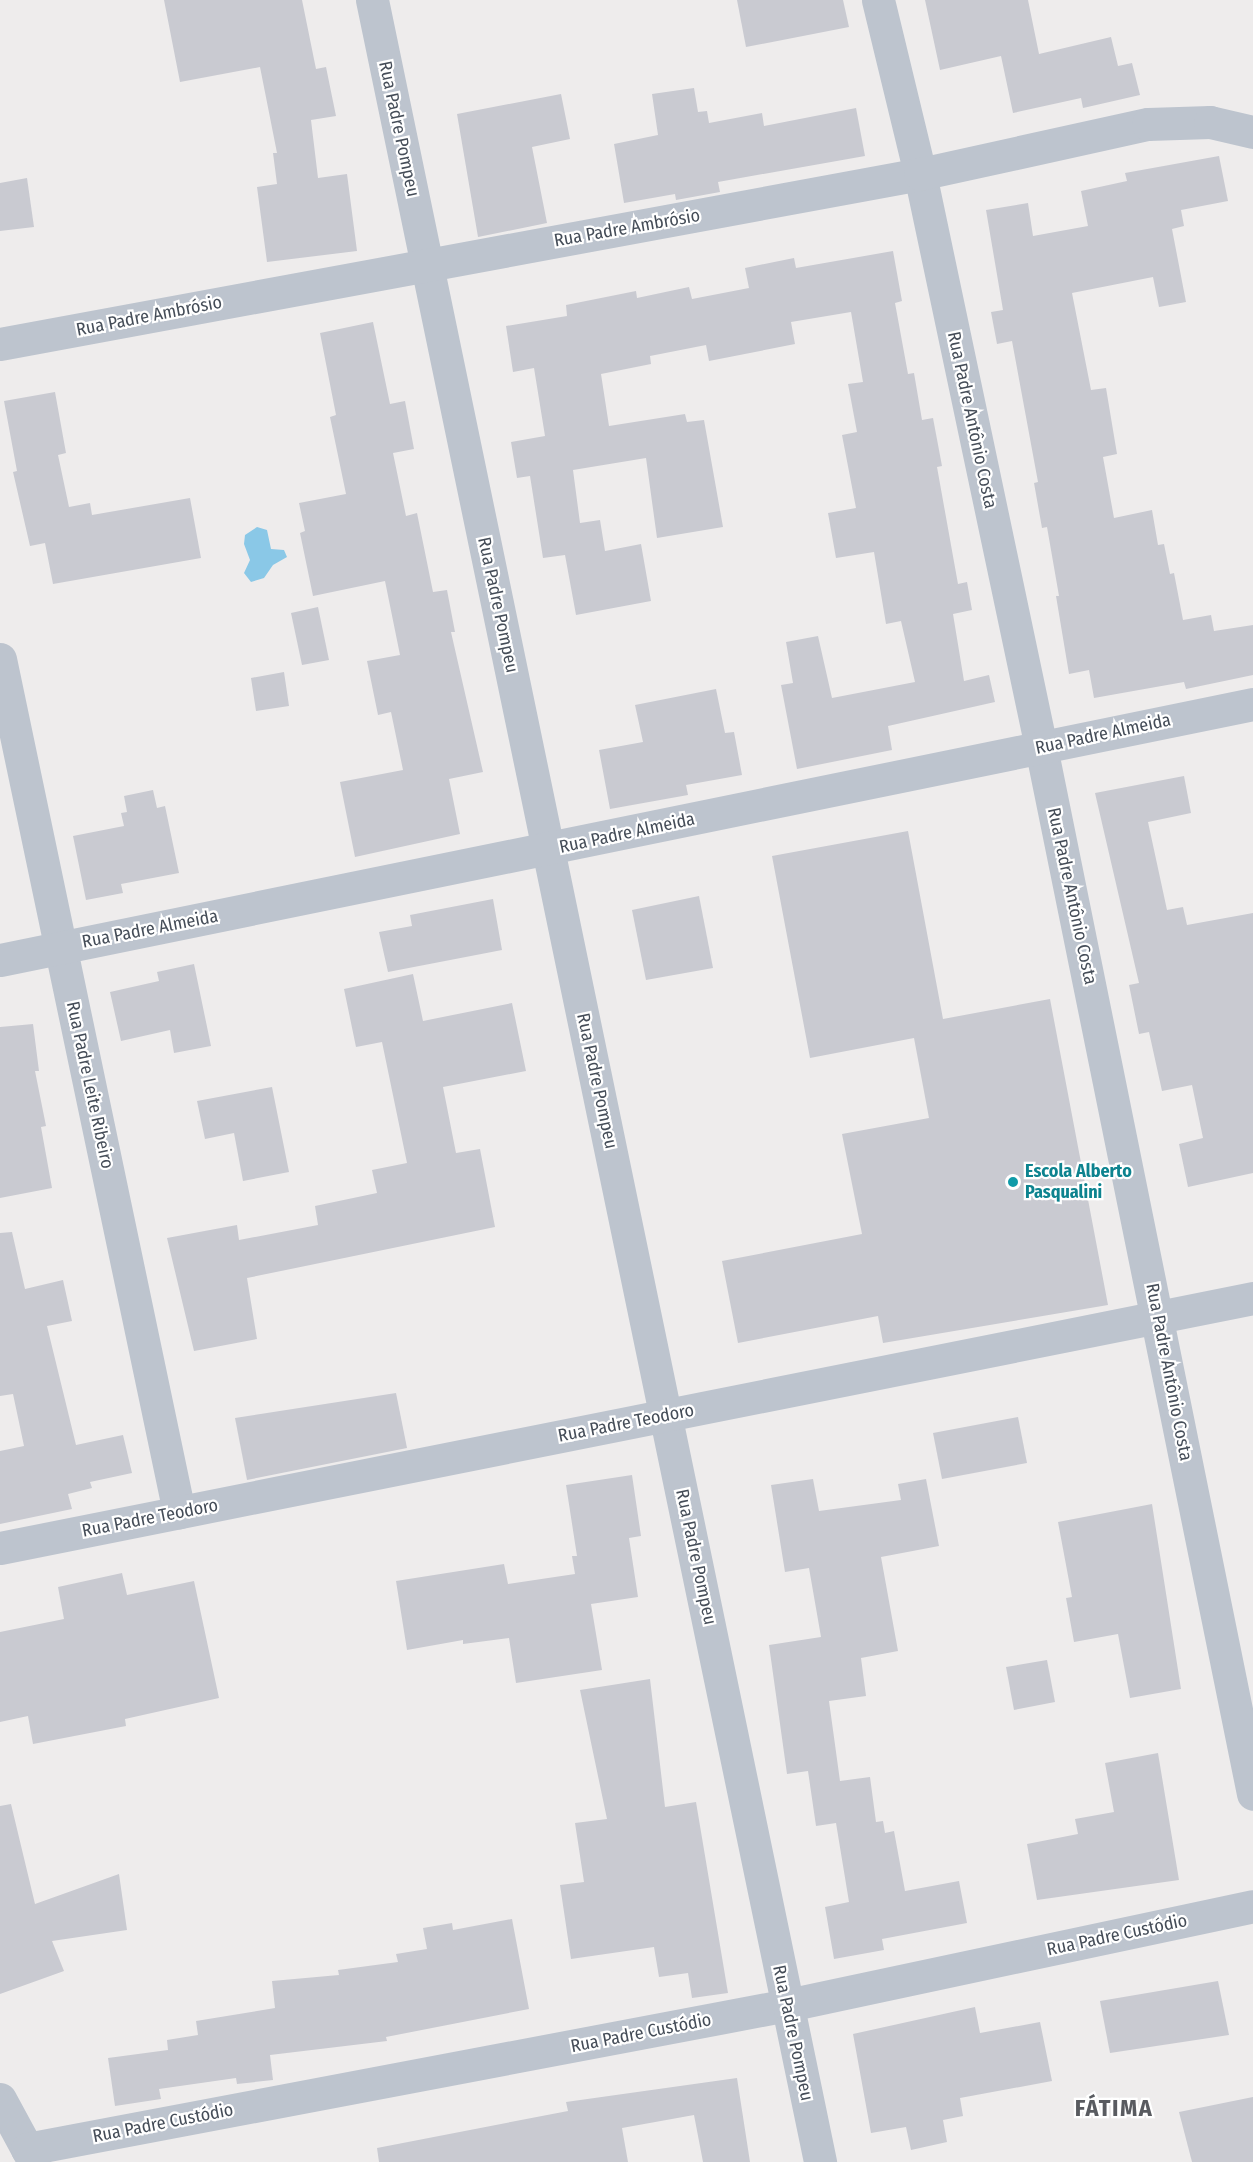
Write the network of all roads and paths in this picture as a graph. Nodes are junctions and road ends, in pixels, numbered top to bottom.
1 (372, 0) edge
2 (878, 0) edge
3 (1253, 132) edge
4 (920, 174) junction
5 (428, 264) junction
6 (0, 344) edge
7 (0, 659) edge
8 (1253, 704) edge
9 (1041, 747) junction
10 (549, 849) junction
11 (61, 948) junction
12 (0, 960) edge
13 (1253, 1298) edge
14 (1158, 1317) junction
15 (667, 1415) junction
16 (179, 1512) junction
17 (0, 1548) edge
18 (1253, 1794) edge
19 (1253, 1906) edge
20 (788, 2005) junction
21 (0, 2099) edge
22 (30, 2156) edge
23 (820, 2162) edge

1 - 5 street, Rua Padre Pompeu
2 - 4 street, Rua Padre Antônio Costa
3 - 4 street, Rua Padre Ambrósio
4 - 5 street, Rua Padre Ambrósio
4 - 9 street, Rua Padre Antônio Costa
5 - 6 street, Rua Padre Ambrósio
5 - 10 street, Rua Padre Pompeu
7 - 11 street, Rua Padre Leite Ribeiro
8 - 9 street, Rua Padre Almeida
9 - 10 street, Rua Padre Almeida
9 - 14 street, Rua Padre Antônio Costa
10 - 11 street, Rua Padre Almeida
10 - 15 street, Rua Padre Pompeu
11 - 12 street, Rua Padre Almeida
11 - 16 street, Rua Padre Leite Ribeiro
13 - 14 street, Rua Padre Teodoro
14 - 15 street, Rua Padre Teodoro
14 - 18 street, Rua Padre Antônio Costa
15 - 16 street, Rua Padre Teodoro
15 - 20 street, Rua Padre Pompeu
16 - 17 street, Rua Padre Teodoro
19 - 20 street, Rua Padre Custódio
20 - 22 street, Rua Padre Custódio
20 - 23 street, Rua Padre Pompeu
21 - 22 street

